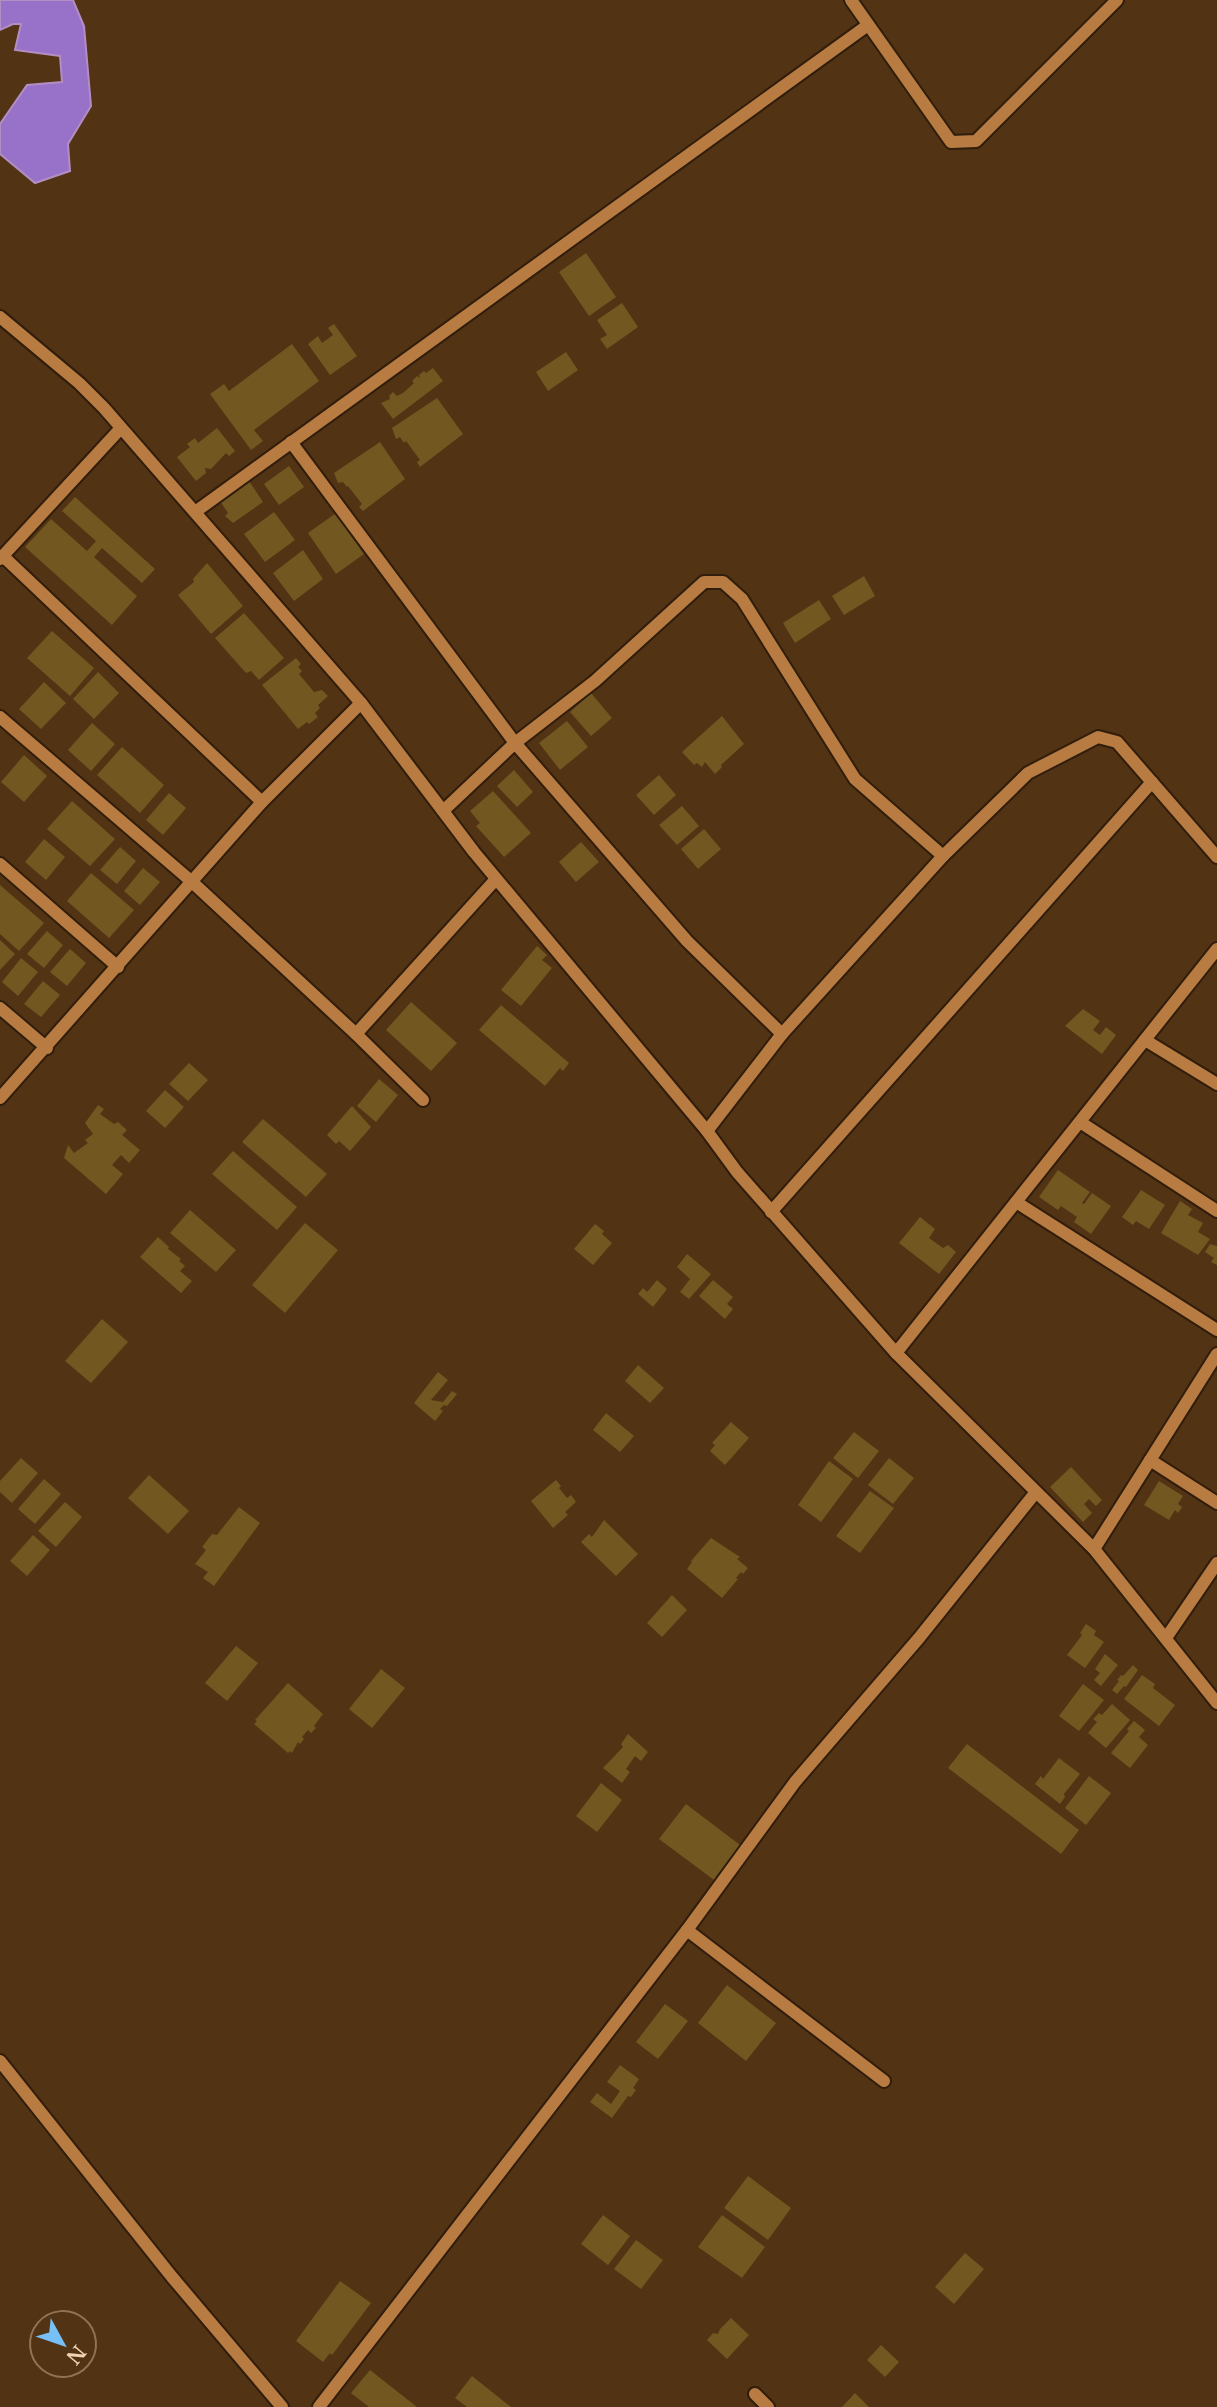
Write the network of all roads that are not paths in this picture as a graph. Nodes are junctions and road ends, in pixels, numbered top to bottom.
1 (851, 0) edge
2 (1116, 0) edge
3 (868, 24) junction
4 (0, 317) edge
5 (121, 428) junction
6 (291, 442) junction
7 (195, 512) junction
8 (2, 558) edge
9 (361, 703) junction
10 (0, 717) edge
11 (515, 743) junction
12 (1152, 782) junction
13 (262, 802) junction
14 (443, 811) junction
15 (943, 856) junction
16 (1217, 857) edge
17 (0, 864) edge
18 (496, 879) junction
19 (191, 881) junction
20 (1217, 949) edge
21 (118, 967) junction
22 (0, 1008) edge
23 (356, 1034) junction
24 (782, 1034) junction
25 (1145, 1040) junction
26 (47, 1048) junction
27 (1217, 1084) edge
28 (0, 1098) edge
29 (423, 1100) dead end
30 (1080, 1122) junction
31 (707, 1131) junction
32 (1016, 1202) junction
33 (1217, 1211) edge
34 (771, 1212) junction
35 (1217, 1330) edge
36 (896, 1353) junction
37 (1217, 1354) edge
38 (1150, 1460) junction
39 (1036, 1492) junction
40 (1217, 1503) edge
41 (1094, 1549) junction
42 (1217, 1563) edge
43 (1166, 1638) junction
44 (1217, 1703) edge
45 (687, 1930) junction
46 (0, 2061) edge
47 (884, 2081) dead end
48 (755, 2394) dead end
49 (282, 2407) edge
50 (319, 2407) edge
51 (768, 2407) edge

1 - 3 street
2 - 3 street
3 - 6 street
4 - 5 street
5 - 7 street
5 - 8 street
6 - 7 street
6 - 11 street
7 - 9 street
8 - 13 street
9 - 13 street
9 - 14 street
10 - 19 street
11 - 14 street
11 - 15 street
11 - 24 street
12 - 15 street
12 - 16 street
12 - 34 street
13 - 19 street
14 - 18 street
15 - 24 street
17 - 21 street
18 - 23 street
18 - 31 street
19 - 21 street
19 - 23 street
20 - 25 street
21 - 26 street
22 - 26 street
23 - 29 street
24 - 31 street
25 - 27 street
25 - 30 street
26 - 28 street
30 - 32 street
30 - 33 street
31 - 34 street
32 - 35 street
32 - 36 street
34 - 36 street
36 - 39 street
37 - 38 street
38 - 40 street
38 - 41 street
39 - 41 street
39 - 45 street
41 - 43 street
42 - 43 street
43 - 44 street
45 - 47 street
45 - 50 street
46 - 49 street
48 - 51 street

